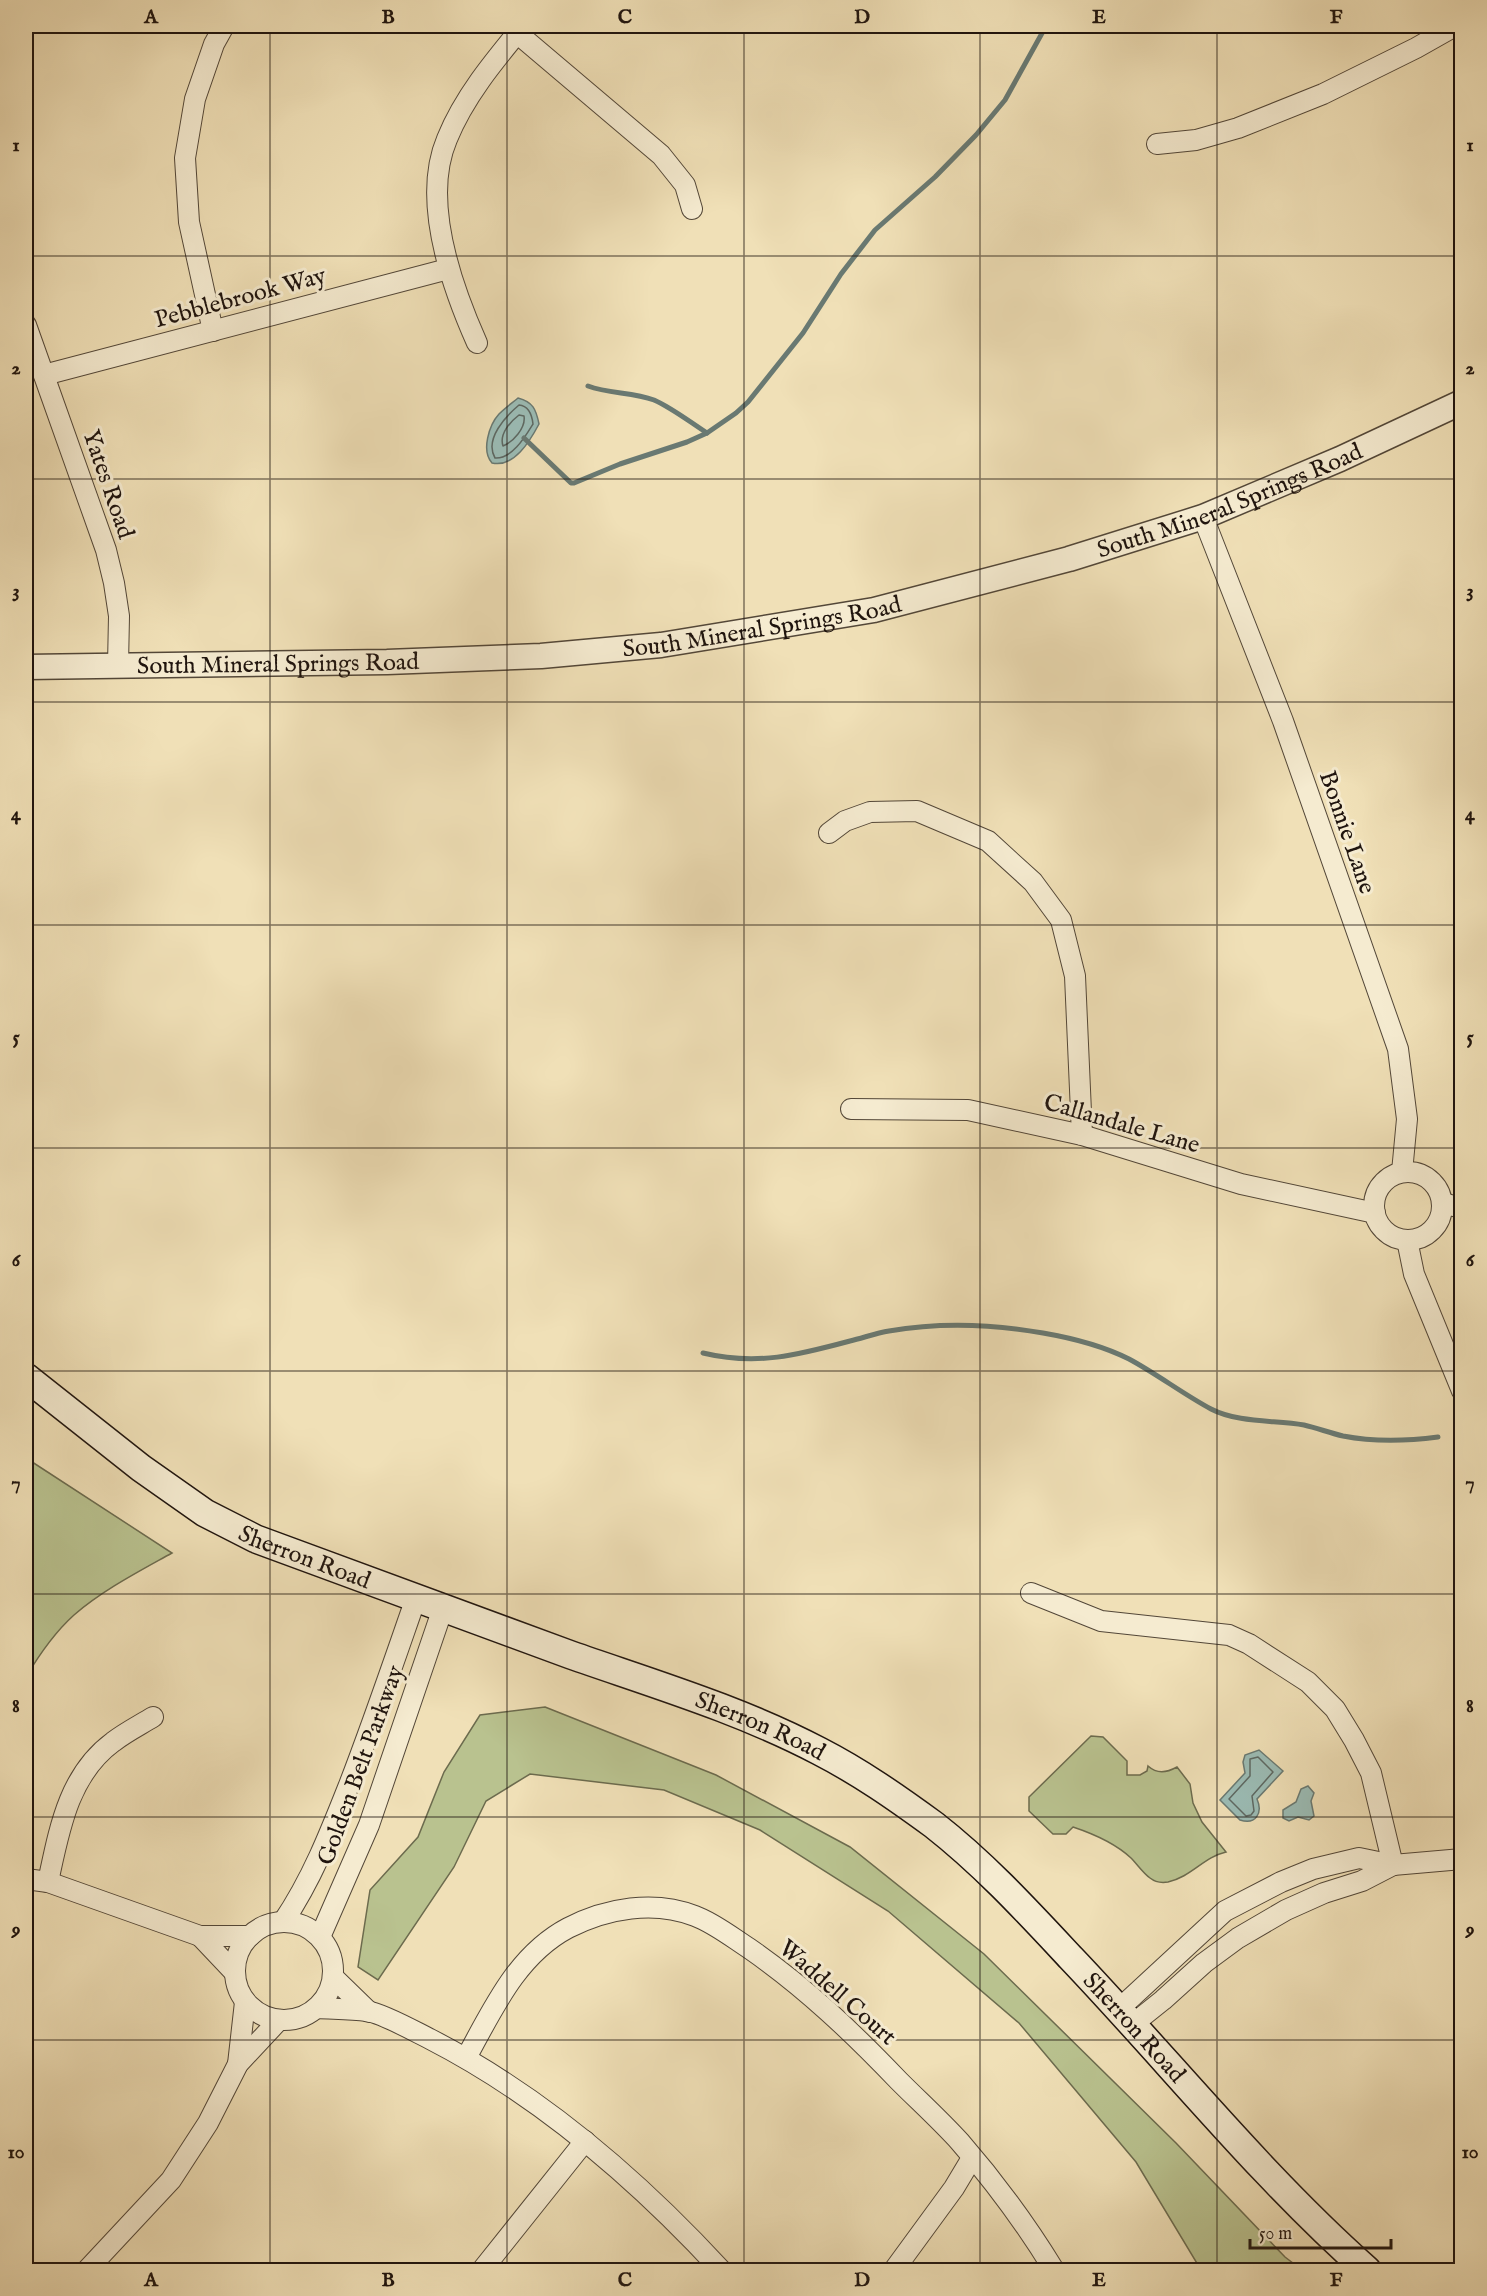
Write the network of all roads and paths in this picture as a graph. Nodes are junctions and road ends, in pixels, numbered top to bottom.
1 (224, 26) edge
2 (1455, 26) edge
3 (520, 29) edge
4 (1157, 144) dead end
5 (692, 209) dead end
6 (448, 269) junction
7 (26, 325) edge
8 (213, 330) junction
9 (477, 343) dead end
10 (44, 375) junction
11 (1461, 402) edge
12 (1203, 517) junction
13 (118, 665) junction
14 (26, 667) edge
15 (829, 833) dead end
16 (851, 1108) dead end
17 (1082, 1135) junction
18 (1402, 1172) junction
19 (1442, 1203) junction
20 (1461, 1208) edge
21 (1375, 1213) junction
22 (1407, 1240) junction
23 (26, 1377) edge
24 (1461, 1391) edge
25 (1031, 1593) dead end
26 (416, 1598) junction
27 (443, 1608) junction
28 (153, 1717) dead end
29 (1461, 1859) edge
30 (1394, 1865) junction
31 (26, 1879) edge
32 (48, 1882) junction
33 (284, 1922) junction
34 (200, 1936) junction
35 (250, 1936) junction
36 (320, 1938) junction
37 (235, 1973) junction
38 (333, 1977) junction
39 (245, 2002) junction
40 (317, 2008) junction
41 (369, 2012) junction
42 (1126, 2016) junction
43 (279, 2020) junction
44 (466, 2058) junction
45 (238, 2064) junction
46 (585, 2141) junction
47 (972, 2158) junction
48 (87, 2271) edge
49 (482, 2271) edge
50 (721, 2271) edge
51 (894, 2271) edge
52 (1054, 2271) edge
53 (1367, 2271) edge

1 - 8 street
2 - 4 street
3 - 5 street
3 - 6 street
6 - 8 street, Pebblebrook Way
6 - 9 street
7 - 10 street, Yates Road
8 - 10 street, Pebblebrook Way
10 - 13 street, Yates Road
11 - 12 street, South Mineral Springs Road
12 - 13 street, South Mineral Springs Road
12 - 18 street, Bonnie Lane
13 - 14 street, South Mineral Springs Road
15 - 17 street
16 - 17 street, Callandale Lane
17 - 21 street, Callandale Lane
18 - 19 street
18 - 21 street
19 - 20 street
19 - 22 street
21 - 22 street
22 - 24 street
23 - 26 main road, Sherron Road
25 - 30 street
26 - 27 main road, Sherron Road
26 - 33 street, Golden Belt Parkway
27 - 36 street, Golden Belt Parkway
27 - 42 main road, Sherron Road
28 - 32 street
29 - 30 street
30 - 42 street
30 - 42 street
31 - 32 street
32 - 34 street
33 - 35 street
33 - 36 street
34 - 35 street
34 - 37 street
35 - 37 street
36 - 38 street
37 - 39 street
38 - 40 street
38 - 41 street
39 - 43 street
39 - 45 street
40 - 41 street
40 - 43 street
41 - 44 street
42 - 53 main road, Sherron Road
43 - 45 street
44 - 46 street
44 - 47 street, Waddell Court
45 - 48 street
46 - 49 street
46 - 50 street
47 - 51 street
47 - 52 street, Waddell Court

